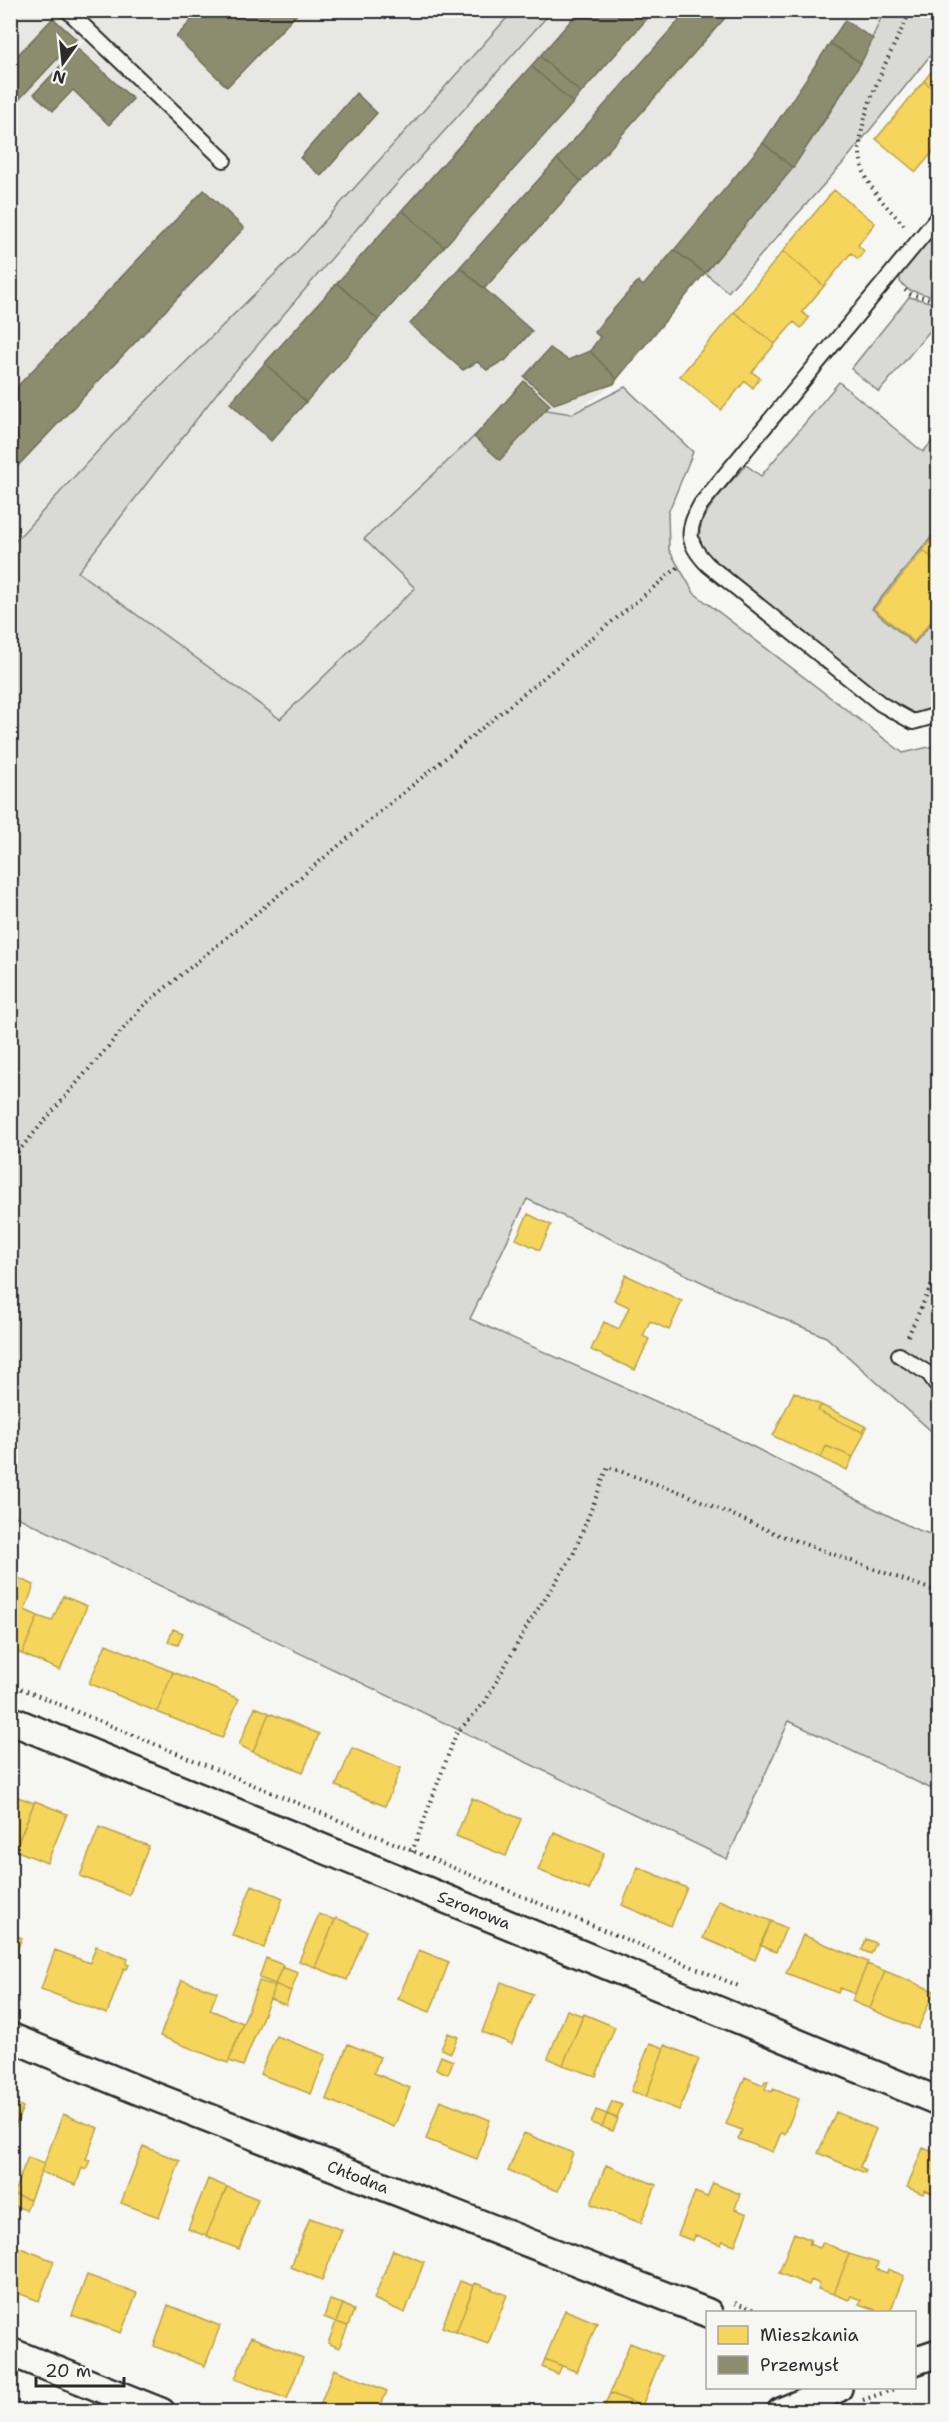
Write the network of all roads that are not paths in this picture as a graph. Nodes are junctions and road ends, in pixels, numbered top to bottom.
1 (67, 10) edge
2 (224, 160) dead end
3 (939, 217) edge
4 (939, 715) edge
5 (899, 1355) road end
6 (939, 1387) edge
7 (10, 1720) edge
8 (10, 2037) edge
9 (939, 2101) edge
10 (706, 2312) edge
11 (10, 2352) edge
12 (939, 2353) edge
13 (916, 2361) edge
14 (836, 2389) edge
15 (161, 2412) edge
16 (781, 2412) edge

1 - 2 lane
3 - 4 lane
5 - 6 lane
7 - 9 street, Szronowa
8 - 10 street, Chłodna
11 - 15 street
12 - 13 street
14 - 16 street

